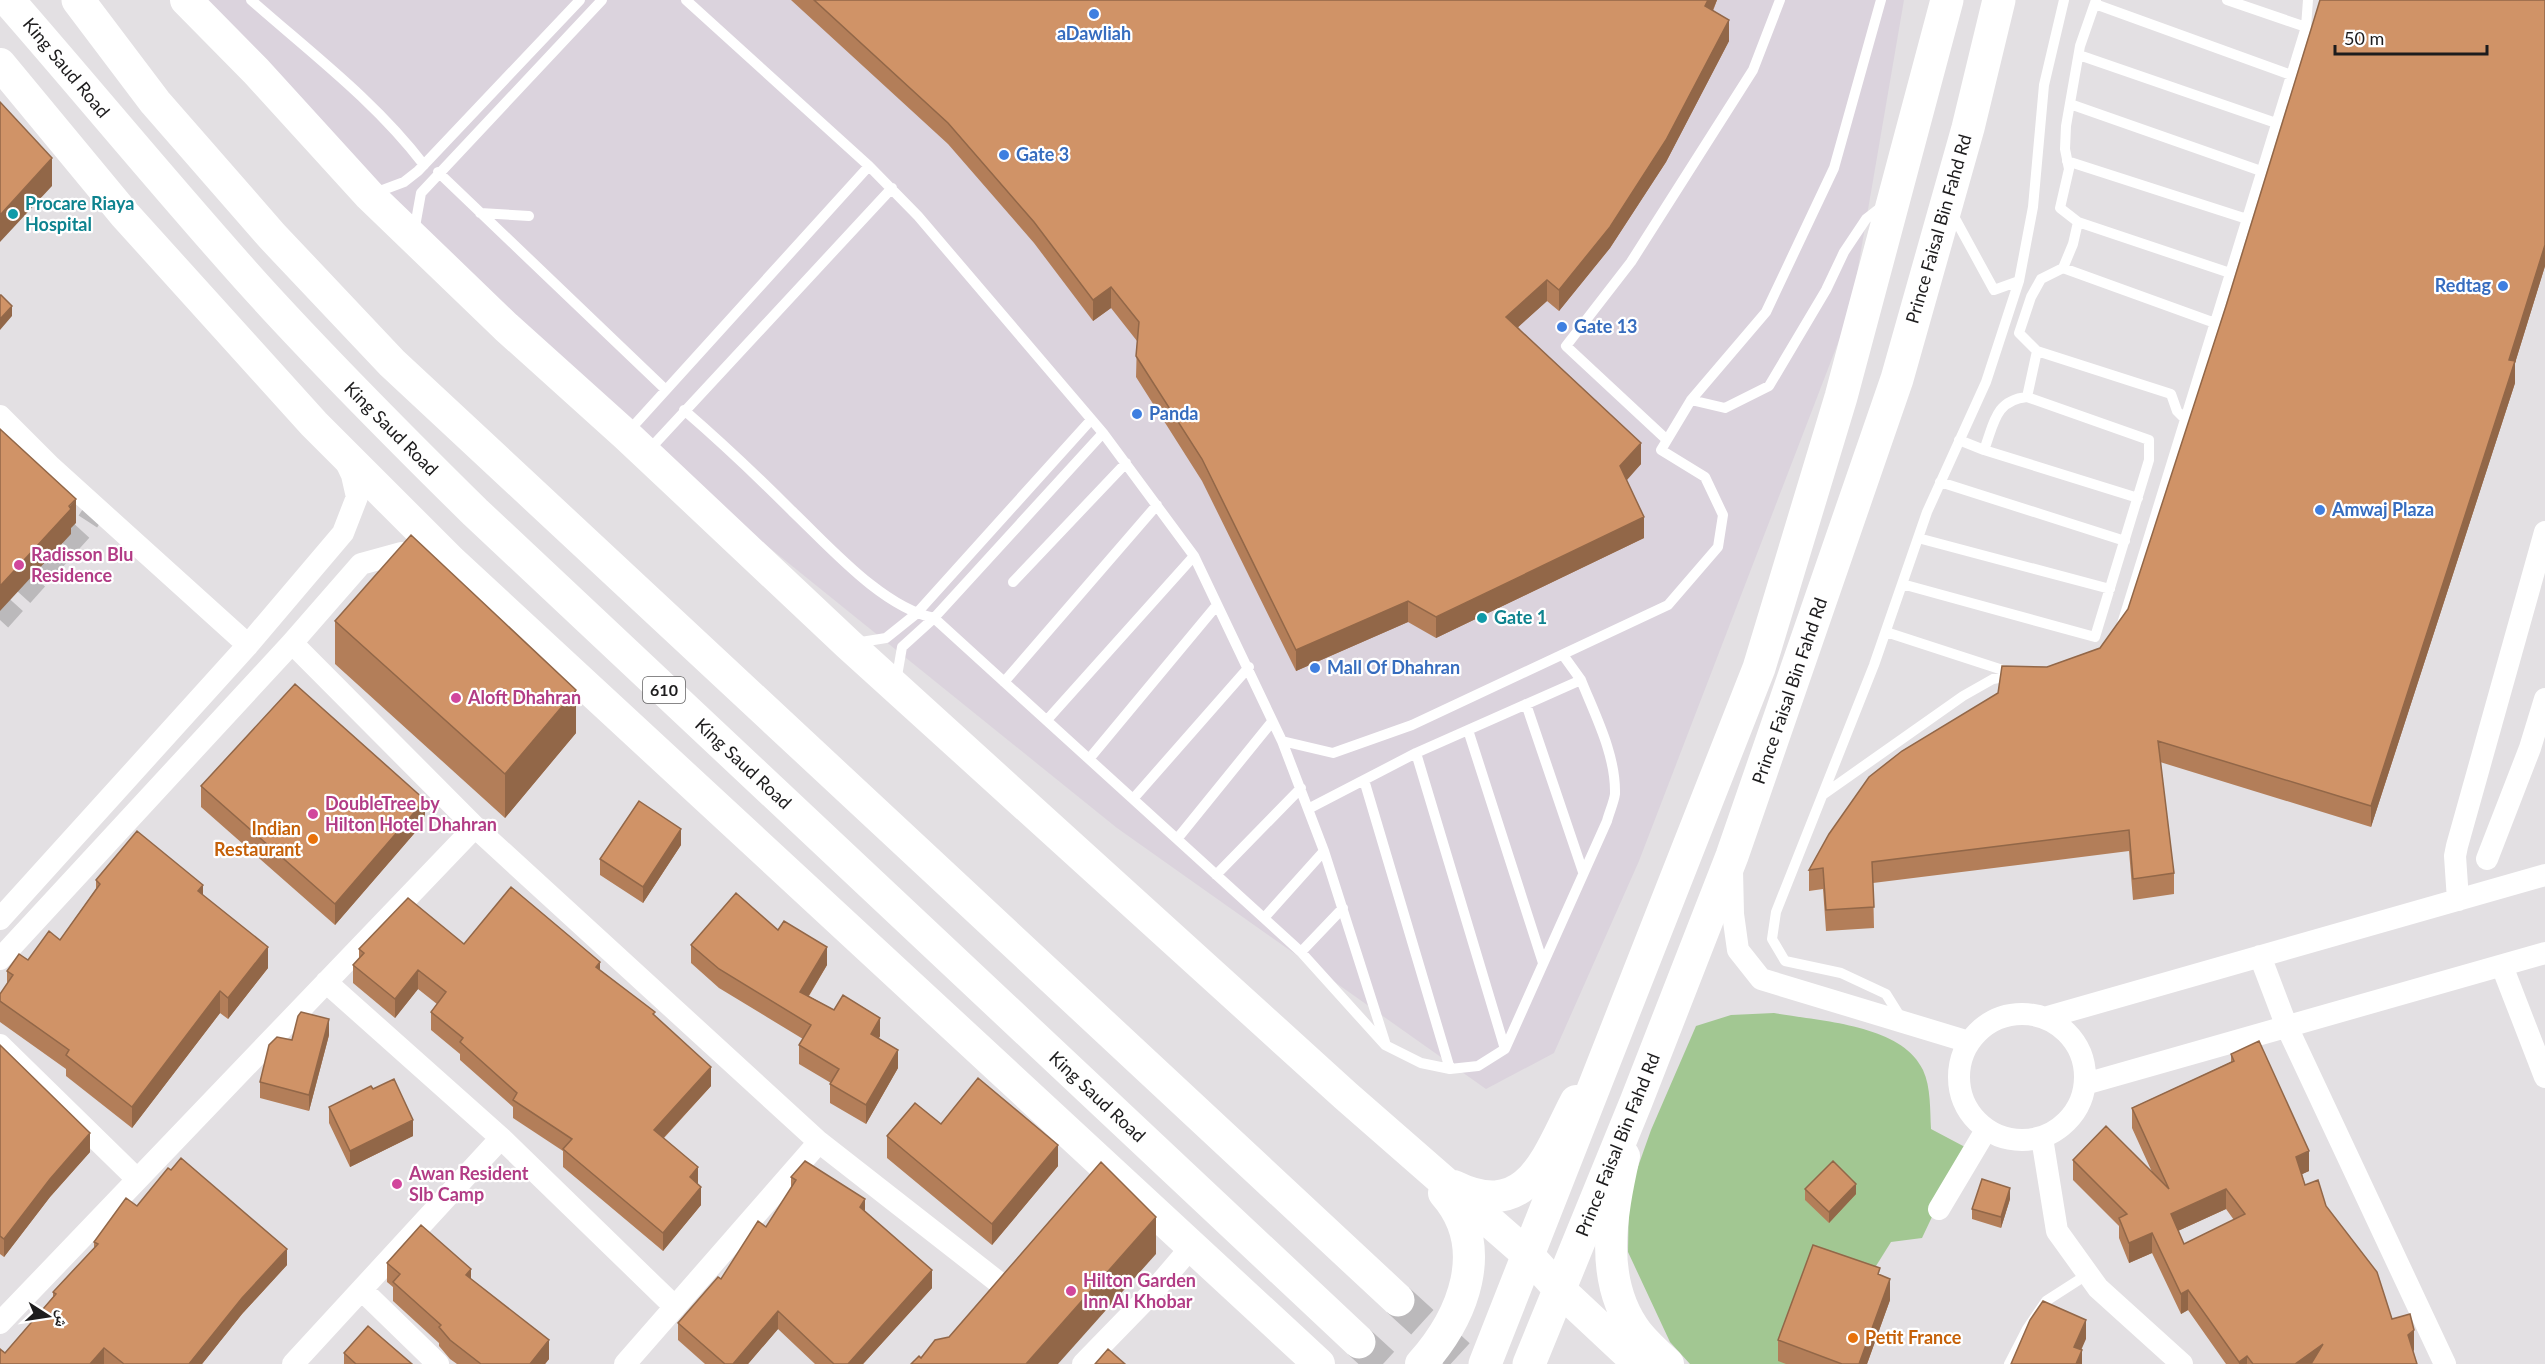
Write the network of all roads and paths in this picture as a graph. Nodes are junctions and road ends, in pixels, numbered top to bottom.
1 (9, 0) edge
2 (78, 0) edge
3 (186, 0) edge
4 (251, 0) edge
5 (580, 0) edge
6 (602, 0) edge
7 (686, 0) edge
8 (1780, 0) edge
9 (1881, 0) edge
10 (1947, 0) edge
11 (1999, 0) edge
12 (2064, 0) edge
13 (2227, 0) edge
14 (2308, 0) edge
15 (2095, 2) edge
16 (2306, 27) junction
17 (2079, 55) junction
18 (0, 64) edge
19 (2291, 75) junction
20 (2070, 104) junction
21 (2276, 123) junction
22 (2067, 161) junction
23 (424, 165) junction
24 (868, 166) junction
25 (2261, 171) junction
26 (438, 172) junction
27 (892, 188) junction
28 (369, 195) junction
29 (1895, 197) junction
30 (1946, 202) junction
31 (480, 213) junction
32 (529, 216) dead end
33 (2247, 219) junction
34 (2078, 222) junction
35 (413, 239) junction
36 (2062, 268) junction
37 (2230, 273) junction
38 (2019, 281) junction
39 (2215, 322) junction
40 (2037, 351) junction
41 (666, 390) junction
42 (2027, 397) junction
43 (1691, 400) junction
44 (684, 410) junction
45 (0, 416) edge
46 (2185, 419) junction
47 (1090, 421) junction
48 (1103, 433) junction
49 (1667, 440) junction
50 (1959, 440) junction
51 (635, 445) junction
52 (339, 448) junction
53 (1983, 450) junction
54 (1126, 463) junction
55 (1941, 482) junction
56 (2138, 498) junction
57 (1157, 505) junction
58 (2545, 532) edge
59 (1918, 538) junction
60 (2125, 541) junction
61 (1194, 556) junction
62 (451, 561) junction
63 (1013, 582) dead end
64 (1902, 584) junction
65 (2110, 589) junction
66 (1218, 605) junction
67 (916, 614) junction
68 (934, 618) junction
69 (1886, 632) junction
70 (2115, 635) edge
71 (292, 643) junction
72 (848, 644) junction
73 (248, 645) junction
74 (1563, 655) junction
75 (1249, 668) junction
76 (1581, 680) junction
77 (1004, 682) junction
78 (895, 685) junction
79 (2545, 699) edge
80 (1526, 704) junction
81 (1047, 720) junction
82 (1271, 723) junction
83 (1468, 730) junction
84 (1282, 741) junction
85 (1416, 753) junction
86 (1089, 759) junction
87 (1364, 780) junction
88 (1300, 788) junction
89 (1824, 794) junction
90 (1133, 799) junction
91 (1308, 809) junction
92 (475, 827) junction
93 (1177, 839) junction
94 (1324, 851) junction
95 (1732, 856) junction
96 (2487, 859) dead end
97 (1583, 872) junction
98 (1216, 875) junction
99 (2545, 875) edge
100 (2458, 900) junction
101 (1343, 908) junction
102 (1264, 918) junction
103 (0, 919) edge
104 (1301, 952) junction
105 (2545, 953) edge
106 (2260, 956) junction
107 (0, 959) edge
108 (1543, 963) junction
109 (2502, 966) junction
110 (326, 982) junction
111 (1630, 1000) junction
112 (2044, 1018) junction
113 (1902, 1021) junction
114 (2287, 1027) junction
115 (1969, 1042) junction
116 (0, 1045) edge
117 (1386, 1045) junction
118 (1505, 1048) junction
119 (1450, 1070) junction
120 (2545, 1077) edge
121 (2085, 1084) junction
122 (1636, 1102) junction
123 (1986, 1130) junction
124 (501, 1138) junction
125 (2043, 1138) junction
126 (819, 1142) junction
127 (1408, 1151) junction
128 (137, 1179) junction
129 (1440, 1180) junction
130 (1939, 1209) dead end
131 (1193, 1245) junction
132 (1529, 1256) junction
133 (1022, 1272) edge
134 (2088, 1274) junction
135 (362, 1290) junction
136 (1560, 1290) junction
137 (1398, 1300) tunnel mouth
138 (675, 1307) junction
139 (0, 1323) edge
140 (1359, 1342) tunnel mouth
141 (1316, 1362) edge
142 (2177, 1363) edge
143 (293, 1364) edge
144 (438, 1364) edge
145 (625, 1364) edge
146 (1083, 1364) edge
147 (1421, 1364) edge
148 (1485, 1364) edge
149 (1529, 1364) edge
150 (1639, 1364) edge
151 (1668, 1364) edge
152 (2009, 1364) edge
153 (2445, 1364) edge

1 - 140 main road, King Saud Road / 610
2 - 137 main road
3 - 28 main road
4 - 23 lane
5 - 23 lane
6 - 26 lane
7 - 24 lane
8 - 49 lane
9 - 43 lane
10 - 29 main road, Prince Faisal Bin Fahd Rd
11 - 30 main road, Prince Faisal Bin Fahd Rd
12 - 38 lane
13 - 16 lane
14 - 16 lane
15 - 17 lane
15 - 19 lane
16 - 19 lane
17 - 20 lane
17 - 21 lane
18 - 52 main road
19 - 21 lane
20 - 22 lane
20 - 25 lane
21 - 25 lane
22 - 33 lane
22 - 34 lane
23 - 28 lane
24 - 27 lane
24 - 41 lane
25 - 33 lane
26 - 31 lane
26 - 35 lane
27 - 44 lane
27 - 47 lane
28 - 35 main road
29 - 43 lane
29 - 111 main road, Prince Faisal Bin Fahd Rd
30 - 38 lane
30 - 95 main road, Prince Faisal Bin Fahd Rd
31 - 32 lane
31 - 41 lane
33 - 37 lane
34 - 36 lane
34 - 37 lane
35 - 51 main road
36 - 39 lane
36 - 40 lane
37 - 39 lane
38 - 50 lane
39 - 46 lane
40 - 42 lane
40 - 46 lane
41 - 51 lane
42 - 53 lane
42 - 56 lane
43 - 49 lane
44 - 51 lane
44 - 67 lane
45 - 73 street
46 - 70 lane
47 - 48 lane
47 - 67 lane
48 - 54 lane
48 - 68 lane
49 - 74 lane
50 - 53 lane
50 - 55 lane
51 - 72 main road
52 - 62 main road
52 - 73 street
53 - 56 lane
54 - 57 lane
54 - 63 lane
55 - 59 lane
55 - 60 lane
56 - 60 lane
57 - 61 lane
57 - 77 lane
58 - 100 street
59 - 64 lane
59 - 65 lane
60 - 65 lane
61 - 66 lane
61 - 81 lane
62 - 71 street
62 - 131 main road
64 - 65 lane
64 - 69 lane
66 - 75 lane
66 - 86 lane
67 - 68 lane
67 - 72 lane
68 - 77 lane
68 - 78 lane
69 - 89 lane
69 - 89 lane
71 - 92 street
71 - 107 street
72 - 78 main road
73 - 103 street
74 - 76 lane
74 - 84 lane
75 - 82 lane
75 - 90 lane
76 - 80 lane
76 - 97 lane
77 - 81 lane
78 - 127 main road
79 - 96 street
80 - 83 lane
80 - 97 lane
81 - 86 lane
82 - 84 lane
82 - 93 lane
83 - 85 lane
83 - 108 lane
84 - 88 lane
85 - 87 lane
85 - 118 lane
86 - 90 lane
87 - 91 lane
87 - 119 lane
88 - 91 lane
88 - 98 lane
89 - 113 lane
90 - 93 lane
91 - 94 lane
92 - 110 street
92 - 126 street
93 - 98 lane
94 - 101 lane
94 - 102 lane
95 - 113 street
95 - 122 main road, Prince Faisal Bin Fahd Rd
97 - 108 lane
98 - 102 lane
99 - 100 street
100 - 106 street
101 - 104 lane
101 - 117 lane
102 - 104 lane
104 - 117 lane
105 - 109 street
106 - 112 street
106 - 114 street
108 - 118 lane
109 - 114 street
109 - 120 street
110 - 124 street
110 - 128 street
111 - 129 main road
111 - 132 main road, Prince Faisal Bin Fahd Rd
112 - 115 street
112 - 121 street
113 - 115 street
114 - 121 street
114 - 153 street
115 - 123 street
116 - 128 street
117 - 119 lane
118 - 119 lane
121 - 125 street
122 - 136 main road, Prince Faisal Bin Fahd Rd
122 - 151 main road
123 - 125 street
123 - 130 street
124 - 135 street
124 - 138 street
125 - 134 street
126 - 133 street
126 - 138 street
127 - 129 main road
127 - 147 main road
128 - 139 street
129 - 132 main road
131 - 141 main road
131 - 146 street
132 - 136 main road
132 - 148 main road, Prince Faisal Bin Fahd Rd
134 - 142 street
134 - 152 lane
135 - 143 street
135 - 144 street
136 - 149 main road, Prince Faisal Bin Fahd Rd
136 - 150 main road
138 - 145 street

